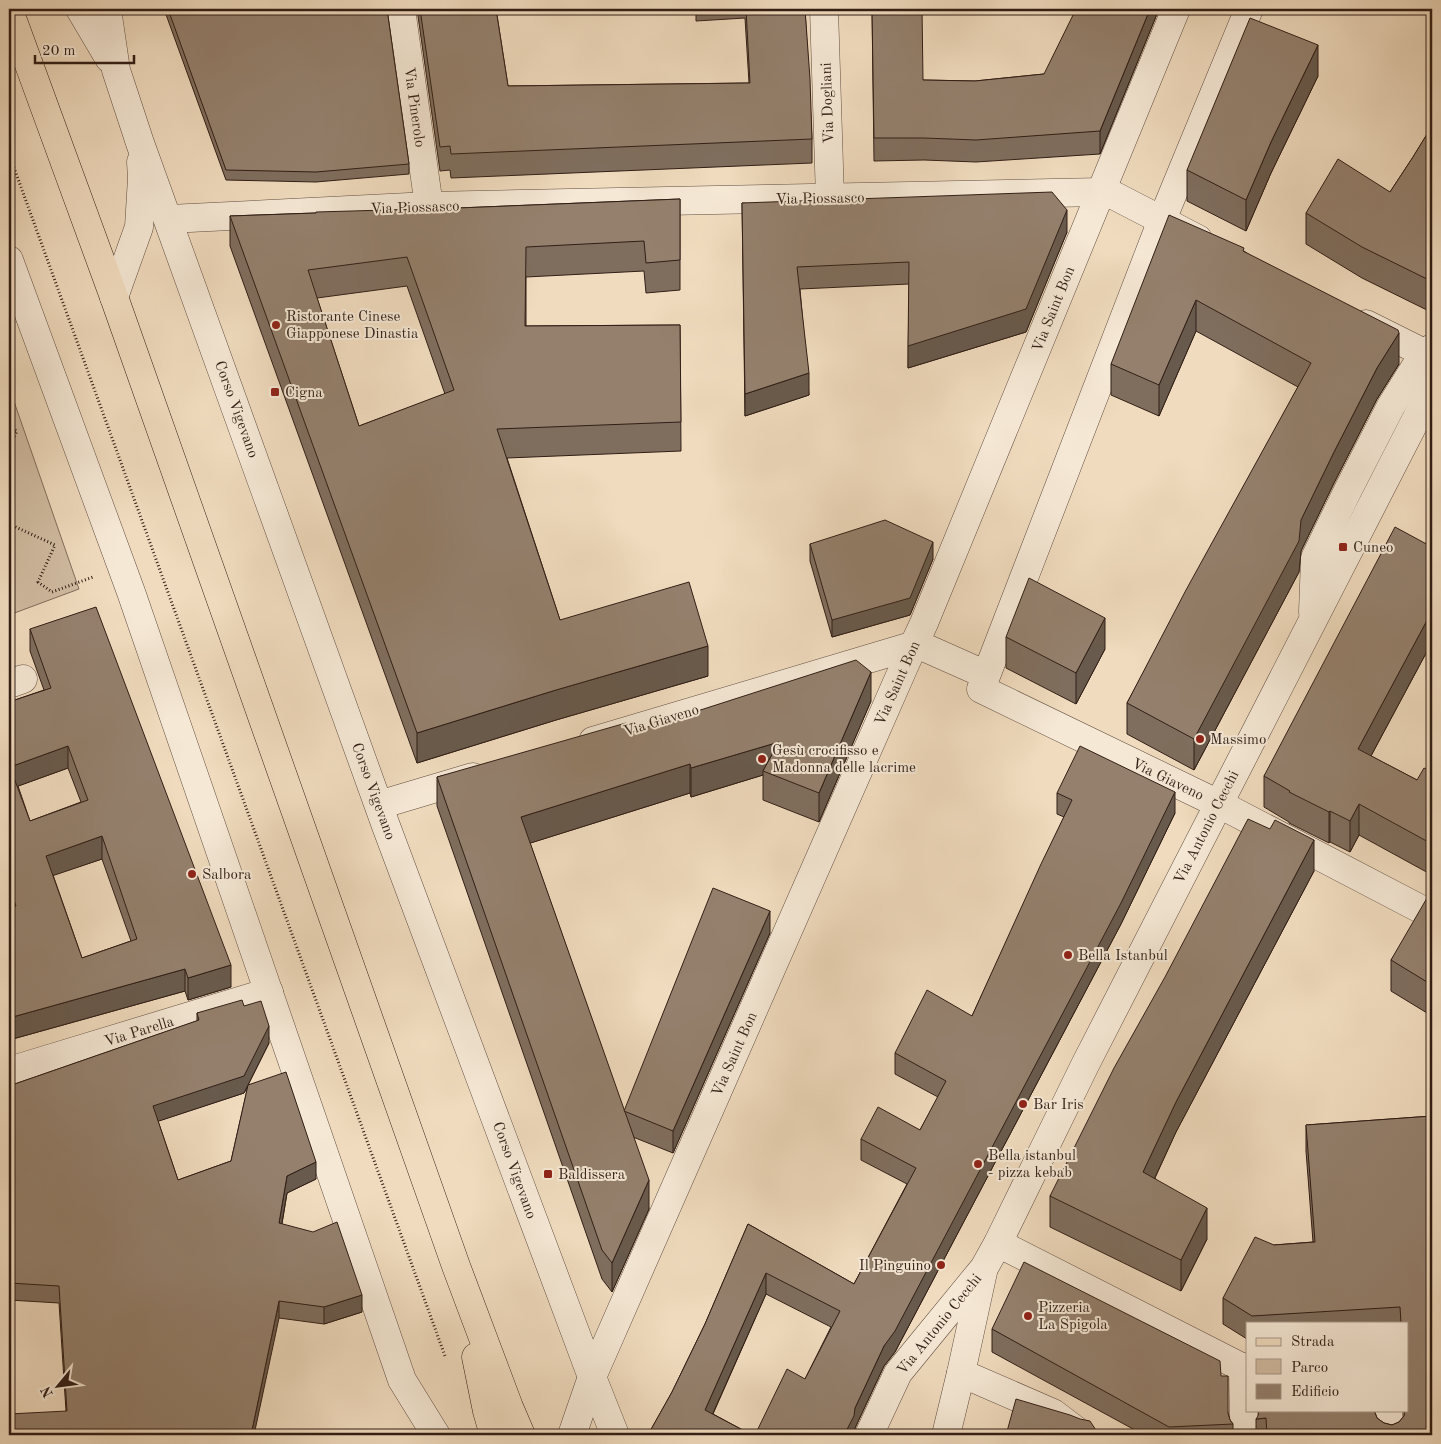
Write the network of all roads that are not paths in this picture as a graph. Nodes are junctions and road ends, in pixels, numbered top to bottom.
1 (80, 9) edge
2 (106, 9) edge
3 (401, 9) edge
4 (824, 9) edge
5 (1176, 9) edge
6 (1249, 9) edge
7 (9, 10) edge
8 (116, 70) junction
9 (140, 143) junction
10 (1108, 194) junction
11 (830, 198) junction
12 (429, 206) junction
13 (1156, 217) junction
14 (169, 219) junction
15 (1223, 251) edge
16 (12, 277) edge
17 (114, 297) junction
18 (1345, 313) edge
19 (1430, 353) edge
20 (1432, 388) edge
21 (1312, 621) junction
22 (922, 647) junction
23 (977, 679) junction
24 (574, 746) edge
25 (498, 769) edge
26 (379, 804) junction
27 (1218, 804) junction
28 (1432, 915) edge
29 (269, 992) junction
30 (9, 1071) edge
31 (998, 1243) junction
32 (984, 1268) junction
33 (460, 1275) junction
34 (1245, 1367) edge
35 (961, 1373) junction
36 (592, 1377) junction
37 (1388, 1412) edge
38 (436, 1435) edge
39 (494, 1435) edge
40 (521, 1435) edge
41 (572, 1435) edge
42 (615, 1435) edge
43 (869, 1435) edge
44 (946, 1435) edge
45 (1082, 1435) edge
46 (1244, 1435) edge
47 (1390, 1435) edge

1 - 8 street, Corso Vigevano
2 - 8 street, Corso Vigevano
3 - 12 street, Via Pinerolo
4 - 11 street, Via Dogliani
5 - 10 street, Via Saint Bon
6 - 13 street
7 - 17 main road
8 - 9 street, Corso Vigevano
9 - 14 street, Corso Vigevano
9 - 17 street, Corso Vigevano
10 - 11 street, Via Piossasco
10 - 13 street, Via Piossasco
10 - 22 street, Via Saint Bon
11 - 12 street, Via Piossasco
12 - 14 street, Via Piossasco
13 - 15 street, Via Piossasco
13 - 23 street
14 - 26 street, Corso Vigevano
16 - 29 street
17 - 33 main road
18 - 19 street
19 - 21 street
20 - 21 street, Via Antonio Cecchi
21 - 27 street, Via Antonio Cecchi
22 - 23 street, Via Giaveno
22 - 24 street, Via Giaveno
22 - 36 street, Via Saint Bon
23 - 27 street, Via Giaveno
25 - 26 street
26 - 36 street, Corso Vigevano
27 - 28 street, Via Giaveno
27 - 31 street, Via Antonio Cecchi
29 - 30 street, Via Parella
29 - 38 street
31 - 32 street, Via Antonio Cecchi
31 - 34 street
32 - 35 street, Via Antonio Cecchi
32 - 43 street, Via Antonio Cecchi
33 - 39 main road
33 - 40 main road
34 - 46 street
35 - 44 street, Via Antonio Cecchi
35 - 45 street
36 - 41 street, Via Saint Bon
36 - 42 street, Corso Vigevano
37 - 47 street

